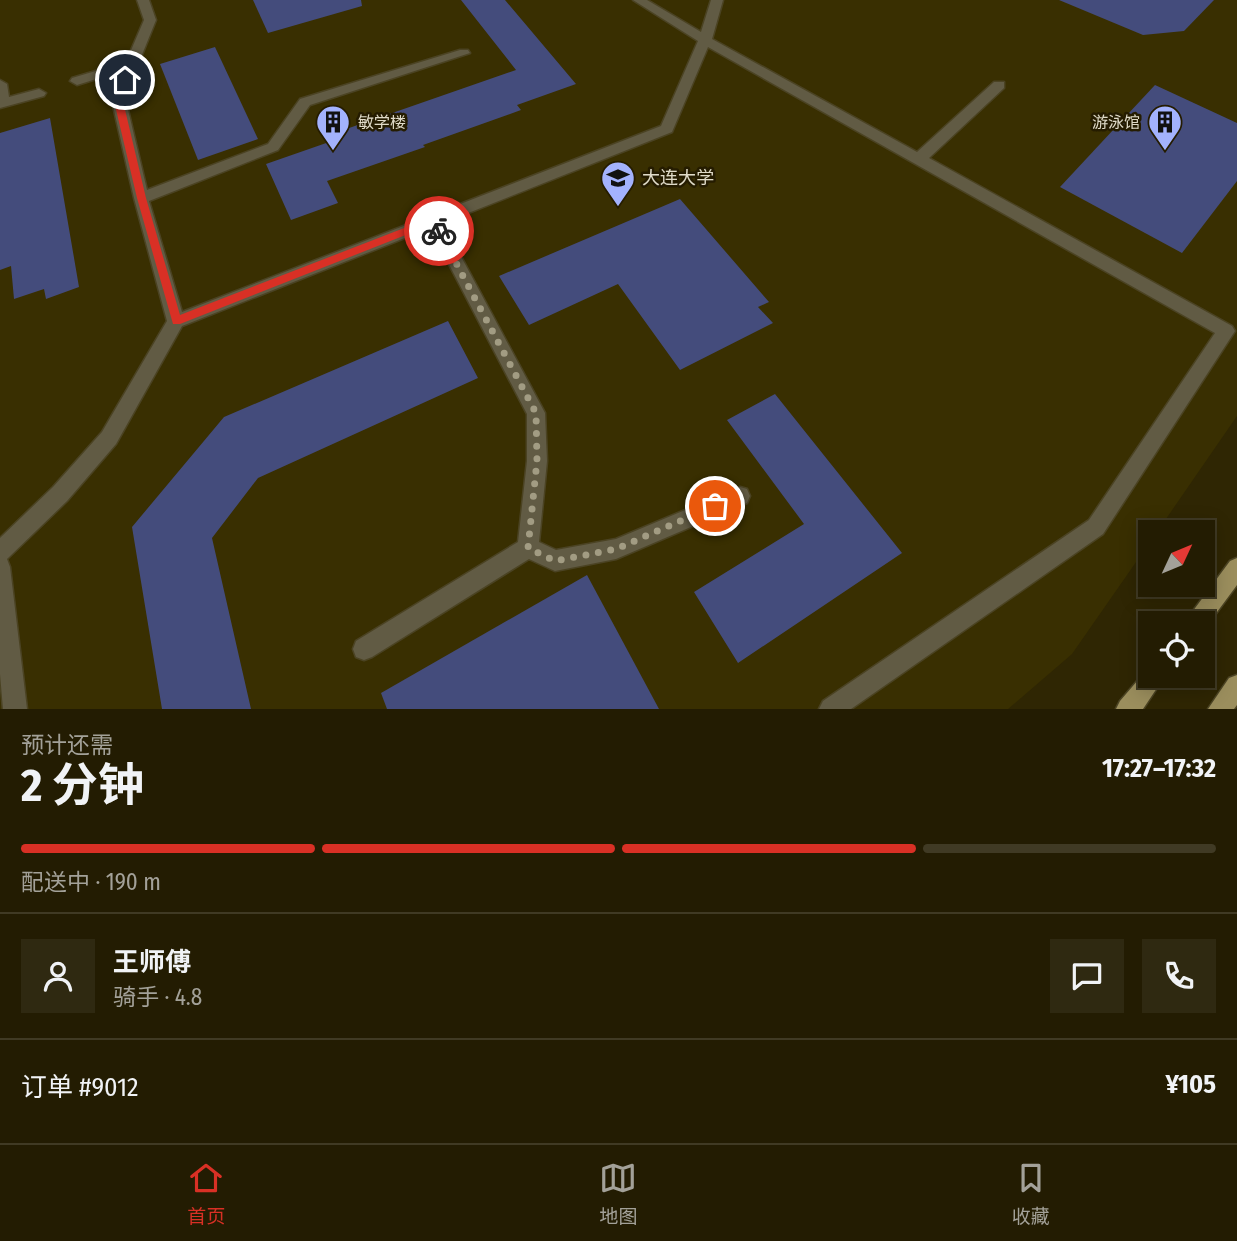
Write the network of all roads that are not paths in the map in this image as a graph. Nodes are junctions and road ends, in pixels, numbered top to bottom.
1 (143, 0) edge
2 (639, 0) edge
3 (717, 0) edge
4 (705, 40) junction
5 (464, 53) dead end
6 (132, 64) junction
7 (77, 81) dead end
8 (0, 84) edge
9 (999, 85) dead end
10 (39, 93) dead end
11 (2, 104) edge
12 (919, 159) junction
13 (141, 198) junction
14 (434, 220) junction
15 (176, 321) junction
16 (1232, 334) edge
17 (740, 496) dead end
18 (528, 548) junction
19 (0, 552) edge
20 (0, 567) edge
21 (1237, 568) edge
22 (1204, 611) edge
23 (364, 649) dead end
24 (1237, 686) edge
25 (1145, 688) edge
26 (15, 709) edge
27 (831, 709) edge
28 (1128, 709) edge
29 (1220, 709) edge

1 - 6 street
2 - 4 street
3 - 4 street
4 - 12 street
4 - 14 street
5 - 13 street
6 - 7 street
6 - 13 street
8 - 11 street
9 - 12 street
10 - 11 street
12 - 16 street
13 - 15 street
14 - 15 street
14 - 18 street
15 - 19 street
16 - 27 street
17 - 18 street
18 - 23 street
20 - 26 street
21 - 22 main road
24 - 29 main road
25 - 28 main road

